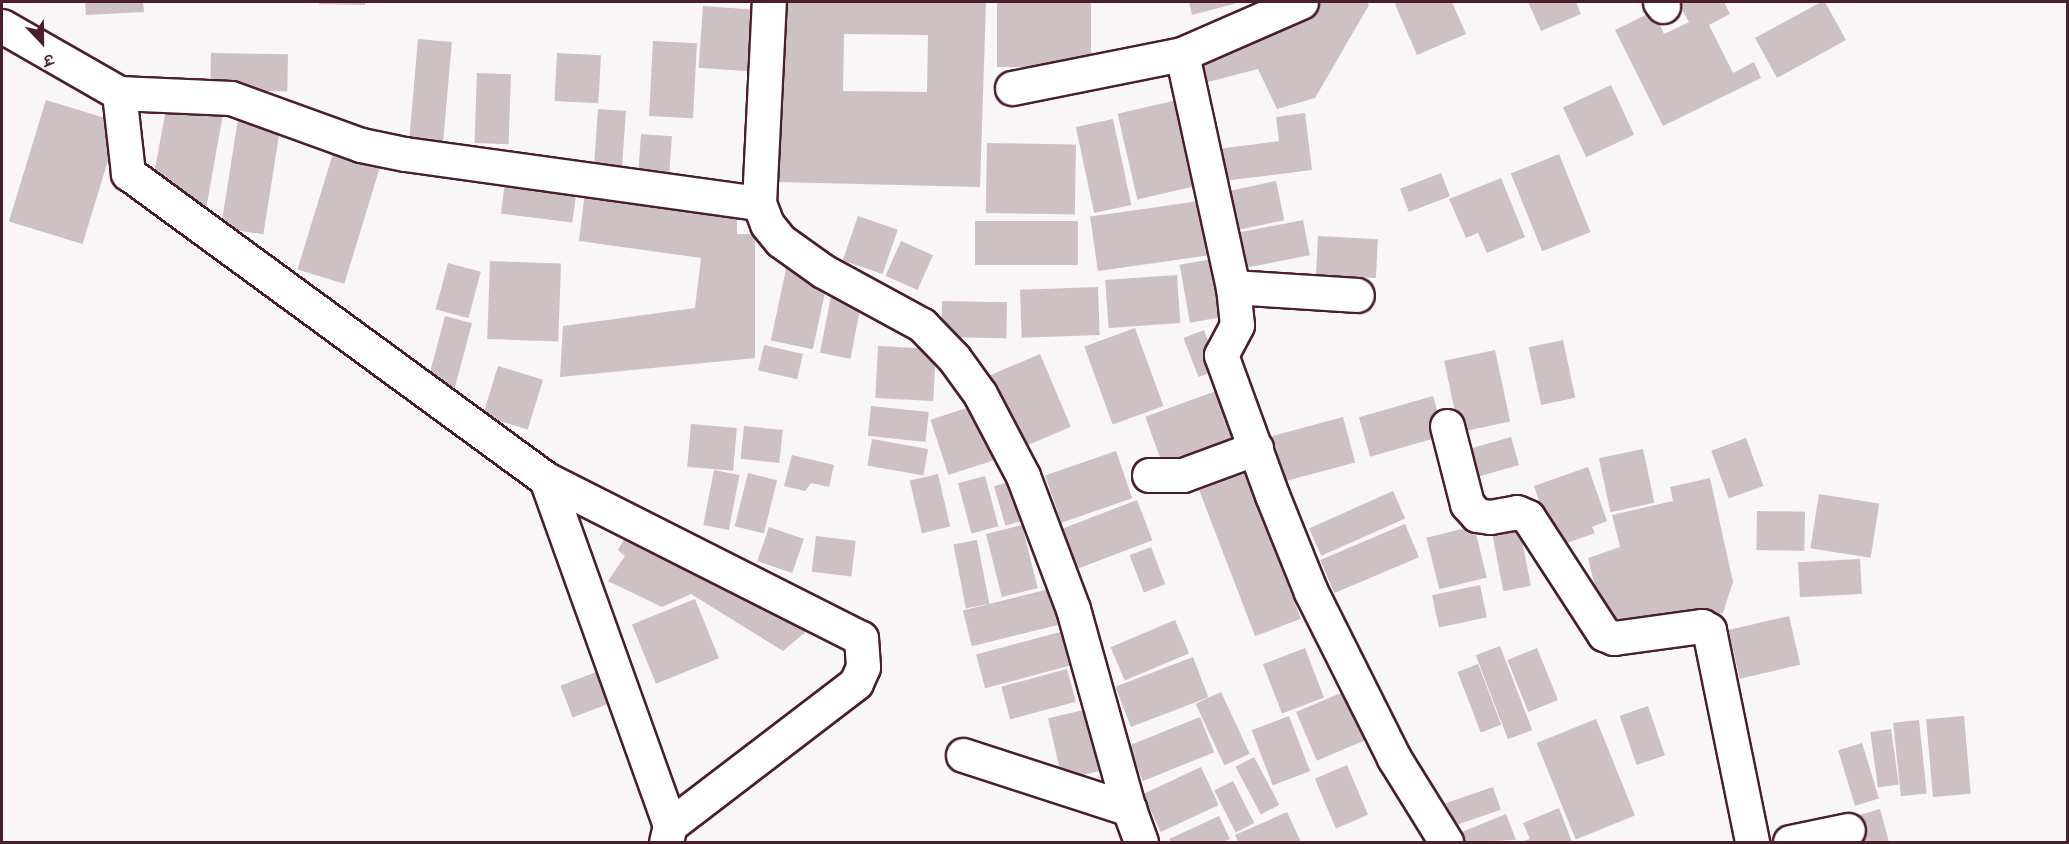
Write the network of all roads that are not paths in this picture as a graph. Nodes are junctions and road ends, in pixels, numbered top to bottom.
1 (770, 2) edge
2 (1301, 2) edge
3 (2, 26) edge
4 (1182, 54) junction
5 (1012, 88) dead end
6 (119, 93) junction
7 (759, 203) junction
8 (1233, 287) junction
9 (1357, 295) dead end
10 (1447, 426) dead end
11 (1256, 448) junction
12 (1149, 475) dead end
13 (546, 479) junction
14 (963, 755) dead end
15 (1129, 808) junction
16 (1848, 830) dead end
17 (668, 834) edge
18 (1141, 843) edge
19 (1446, 843) edge
20 (1752, 843) edge
21 (1790, 843) edge

1 - 7 street
2 - 4 street
3 - 6 street
4 - 5 street
4 - 8 street
6 - 7 street
6 - 13 street
7 - 15 street
8 - 9 street
8 - 11 street
10 - 20 street
11 - 12 street
11 - 19 street
13 - 17 street
13 - 17 street
14 - 15 street
15 - 18 street
16 - 21 street

